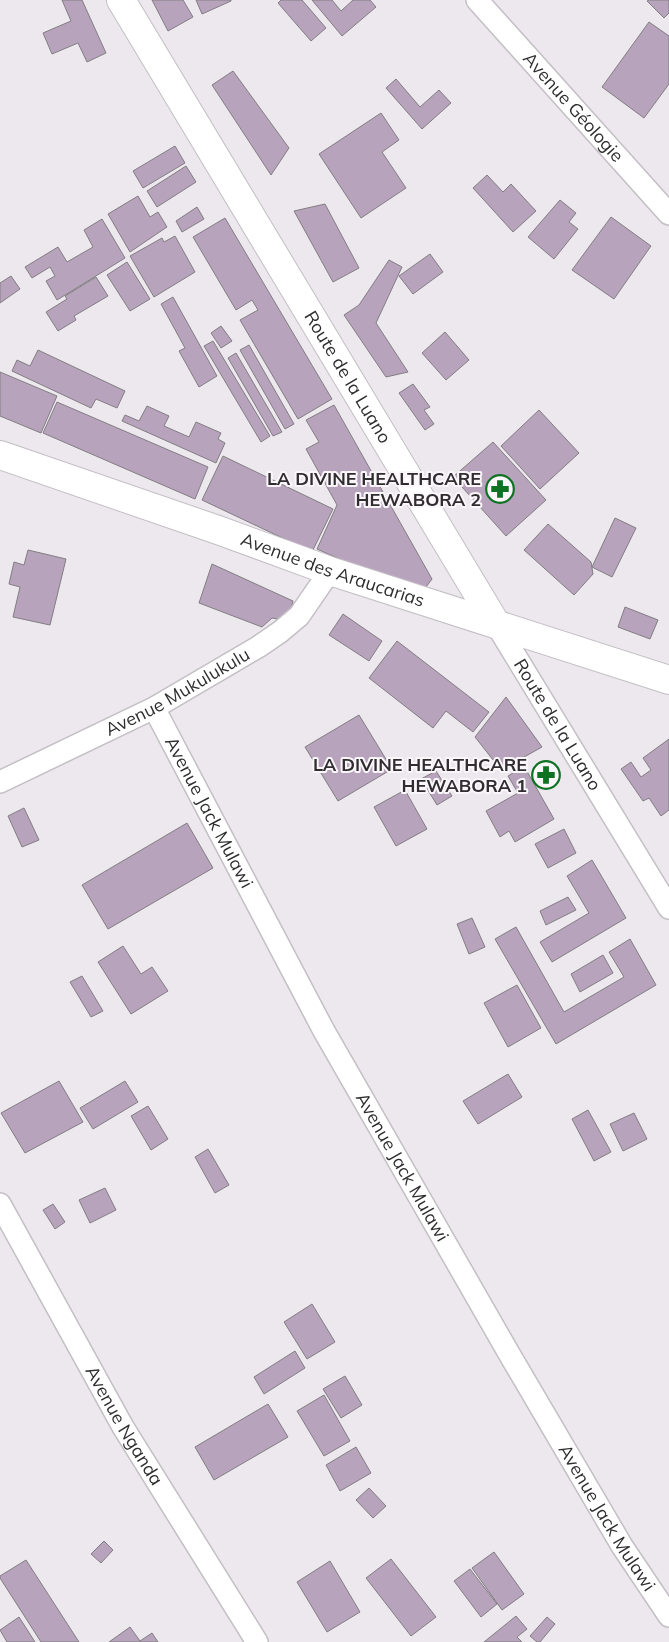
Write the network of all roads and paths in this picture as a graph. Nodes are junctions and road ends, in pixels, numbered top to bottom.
1 (121, 0) edge
2 (477, 0) edge
3 (669, 214) edge
4 (0, 455) edge
5 (330, 571) junction
6 (496, 624) junction
7 (669, 680) edge
8 (154, 708) junction
9 (0, 782) edge
10 (669, 908) edge
11 (0, 1204) edge
12 (669, 1616) edge
13 (257, 1642) edge

1 - 6 street, Route de la Luano
2 - 3 street, Avenue Géologie
4 - 5 street, Avenue des Araucarias
5 - 6 street, Avenue des Araucarias
5 - 8 street, Avenue Mukulukulu
6 - 7 street, Avenue des Araucarias
6 - 10 street, Route de la Luano
8 - 9 street, Avenue Mukulukulu
8 - 12 street, Avenue Jack Mulawi
11 - 13 street, Avenue Nganda

